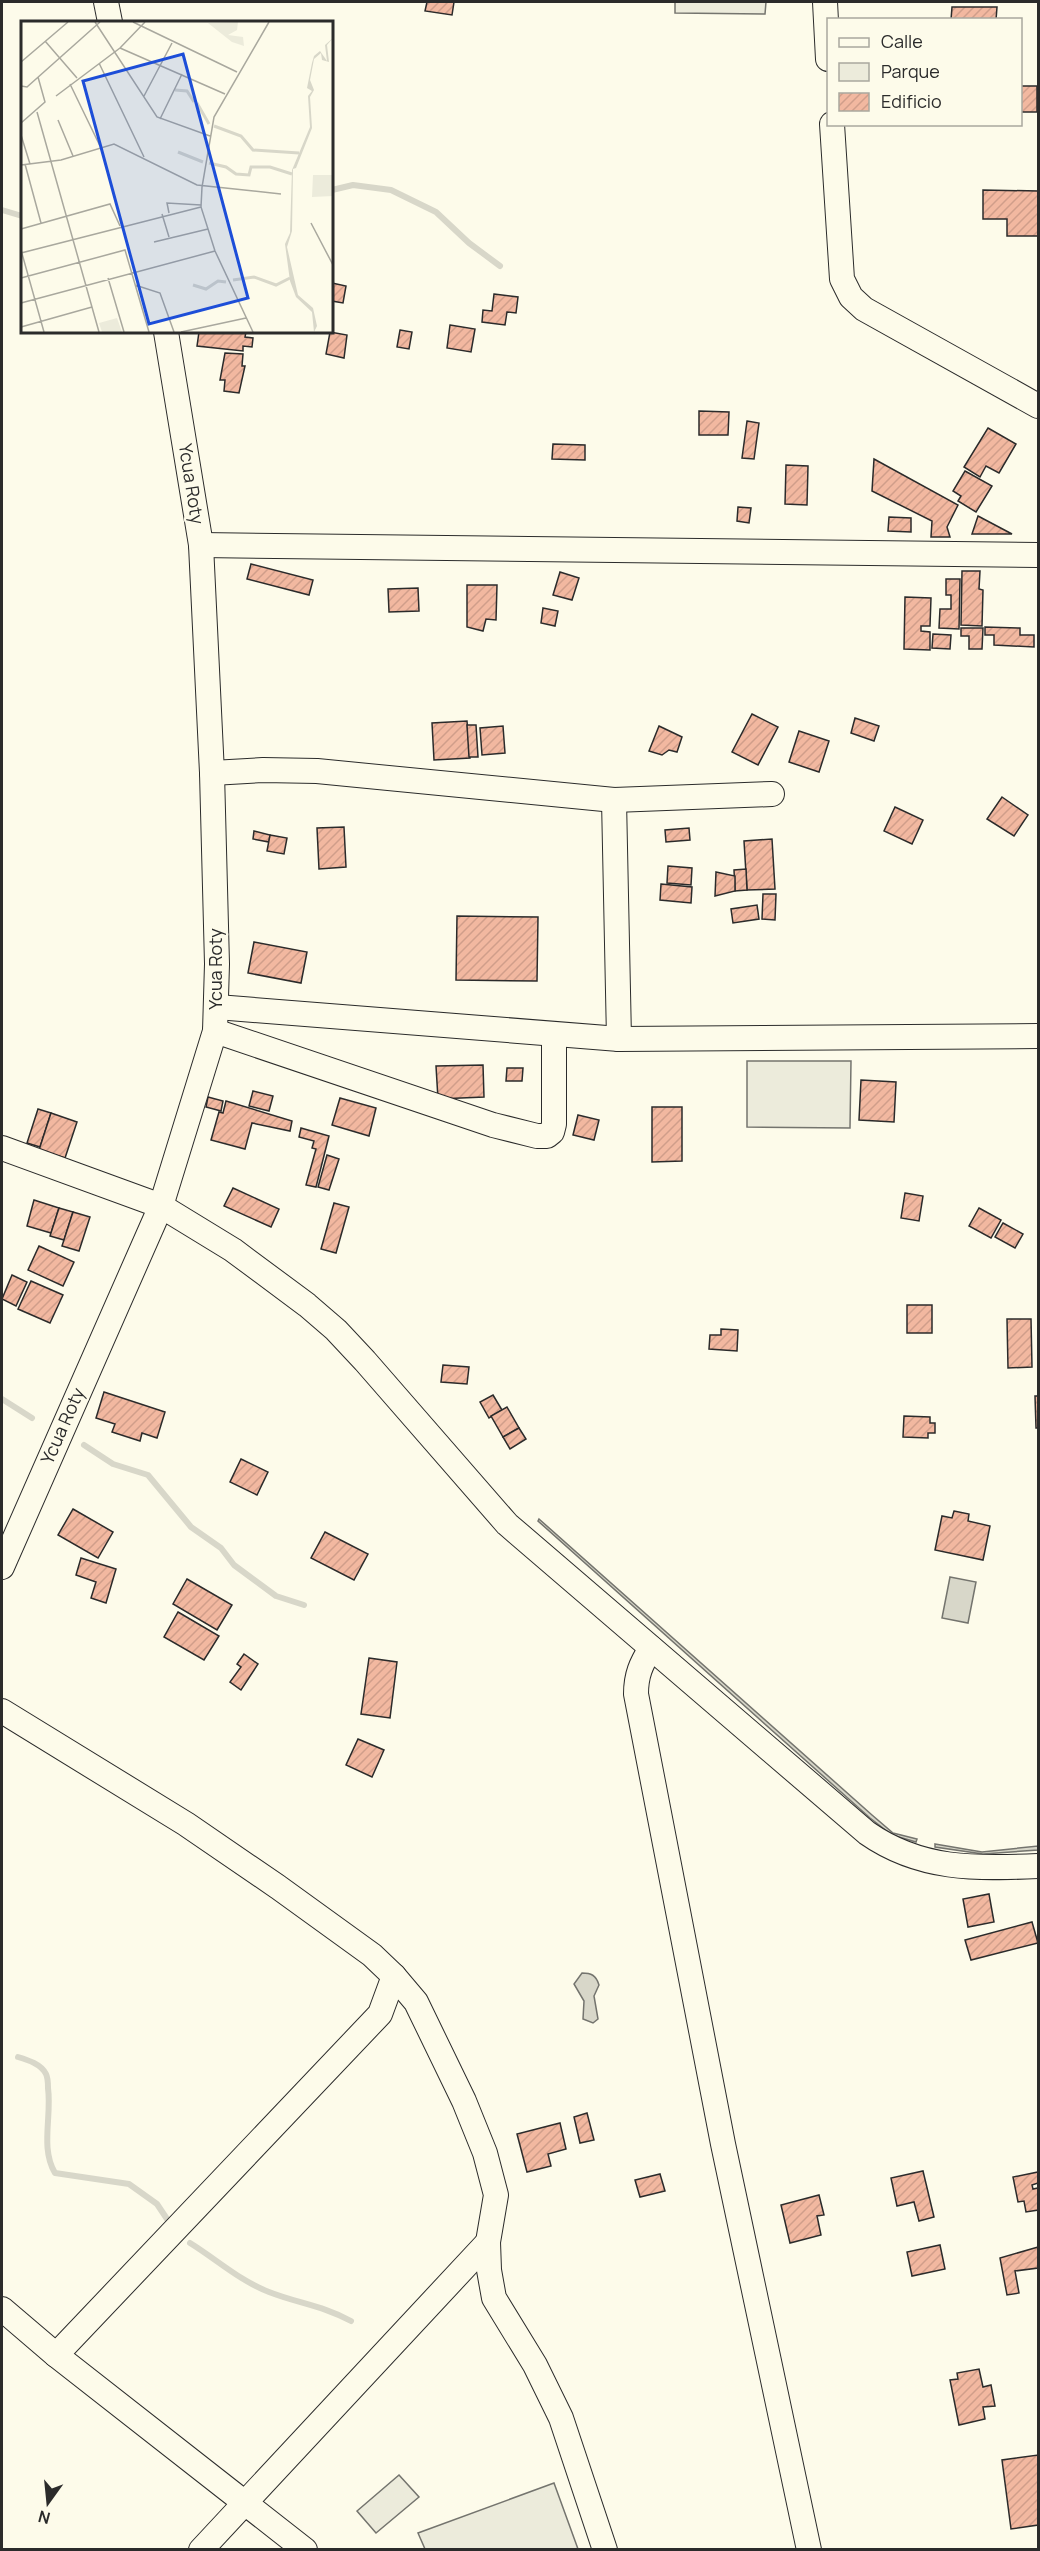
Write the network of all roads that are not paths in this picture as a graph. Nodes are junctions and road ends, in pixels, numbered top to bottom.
1 (106, 2) edge
2 (825, 2) edge
3 (110, 21) edge
4 (827, 40) edge
5 (832, 126) edge
6 (166, 333) edge
7 (1038, 406) edge
8 (201, 545) junction
9 (1038, 555) edge
10 (212, 773) junction
11 (772, 794) dead end
12 (614, 800) junction
13 (217, 1007) junction
14 (215, 1031) junction
15 (554, 1035) junction
16 (1038, 1036) edge
17 (619, 1039) junction
18 (2, 1148) edge
19 (160, 1206) junction
20 (2, 1567) edge
21 (651, 1648) junction
22 (2, 1711) edge
23 (1038, 1866) edge
24 (394, 1976) junction
25 (488, 2242) junction
26 (2, 2309) edge
27 (56, 2355) junction
28 (244, 2503) junction
29 (201, 2550) edge
30 (305, 2550) edge
31 (605, 2550) edge
32 (809, 2550) edge

1 - 3 street
2 - 4 street
5 - 7 street
6 - 8 street, Ycua Roty
8 - 9 street
8 - 10 street, Ycua Roty
10 - 12 street
10 - 13 street, Ycua Roty
11 - 12 street
12 - 17 street
13 - 14 street, Ycua Roty
13 - 15 street
14 - 15 street
14 - 19 street, Ycua Roty
15 - 17 street
16 - 17 street
18 - 19 street
19 - 20 street, Ycua Roty
19 - 21 street
21 - 23 street
21 - 32 street
22 - 24 street
24 - 25 street
24 - 27 street
25 - 28 street
25 - 31 street
26 - 27 street
27 - 28 street
28 - 29 street
28 - 30 street

